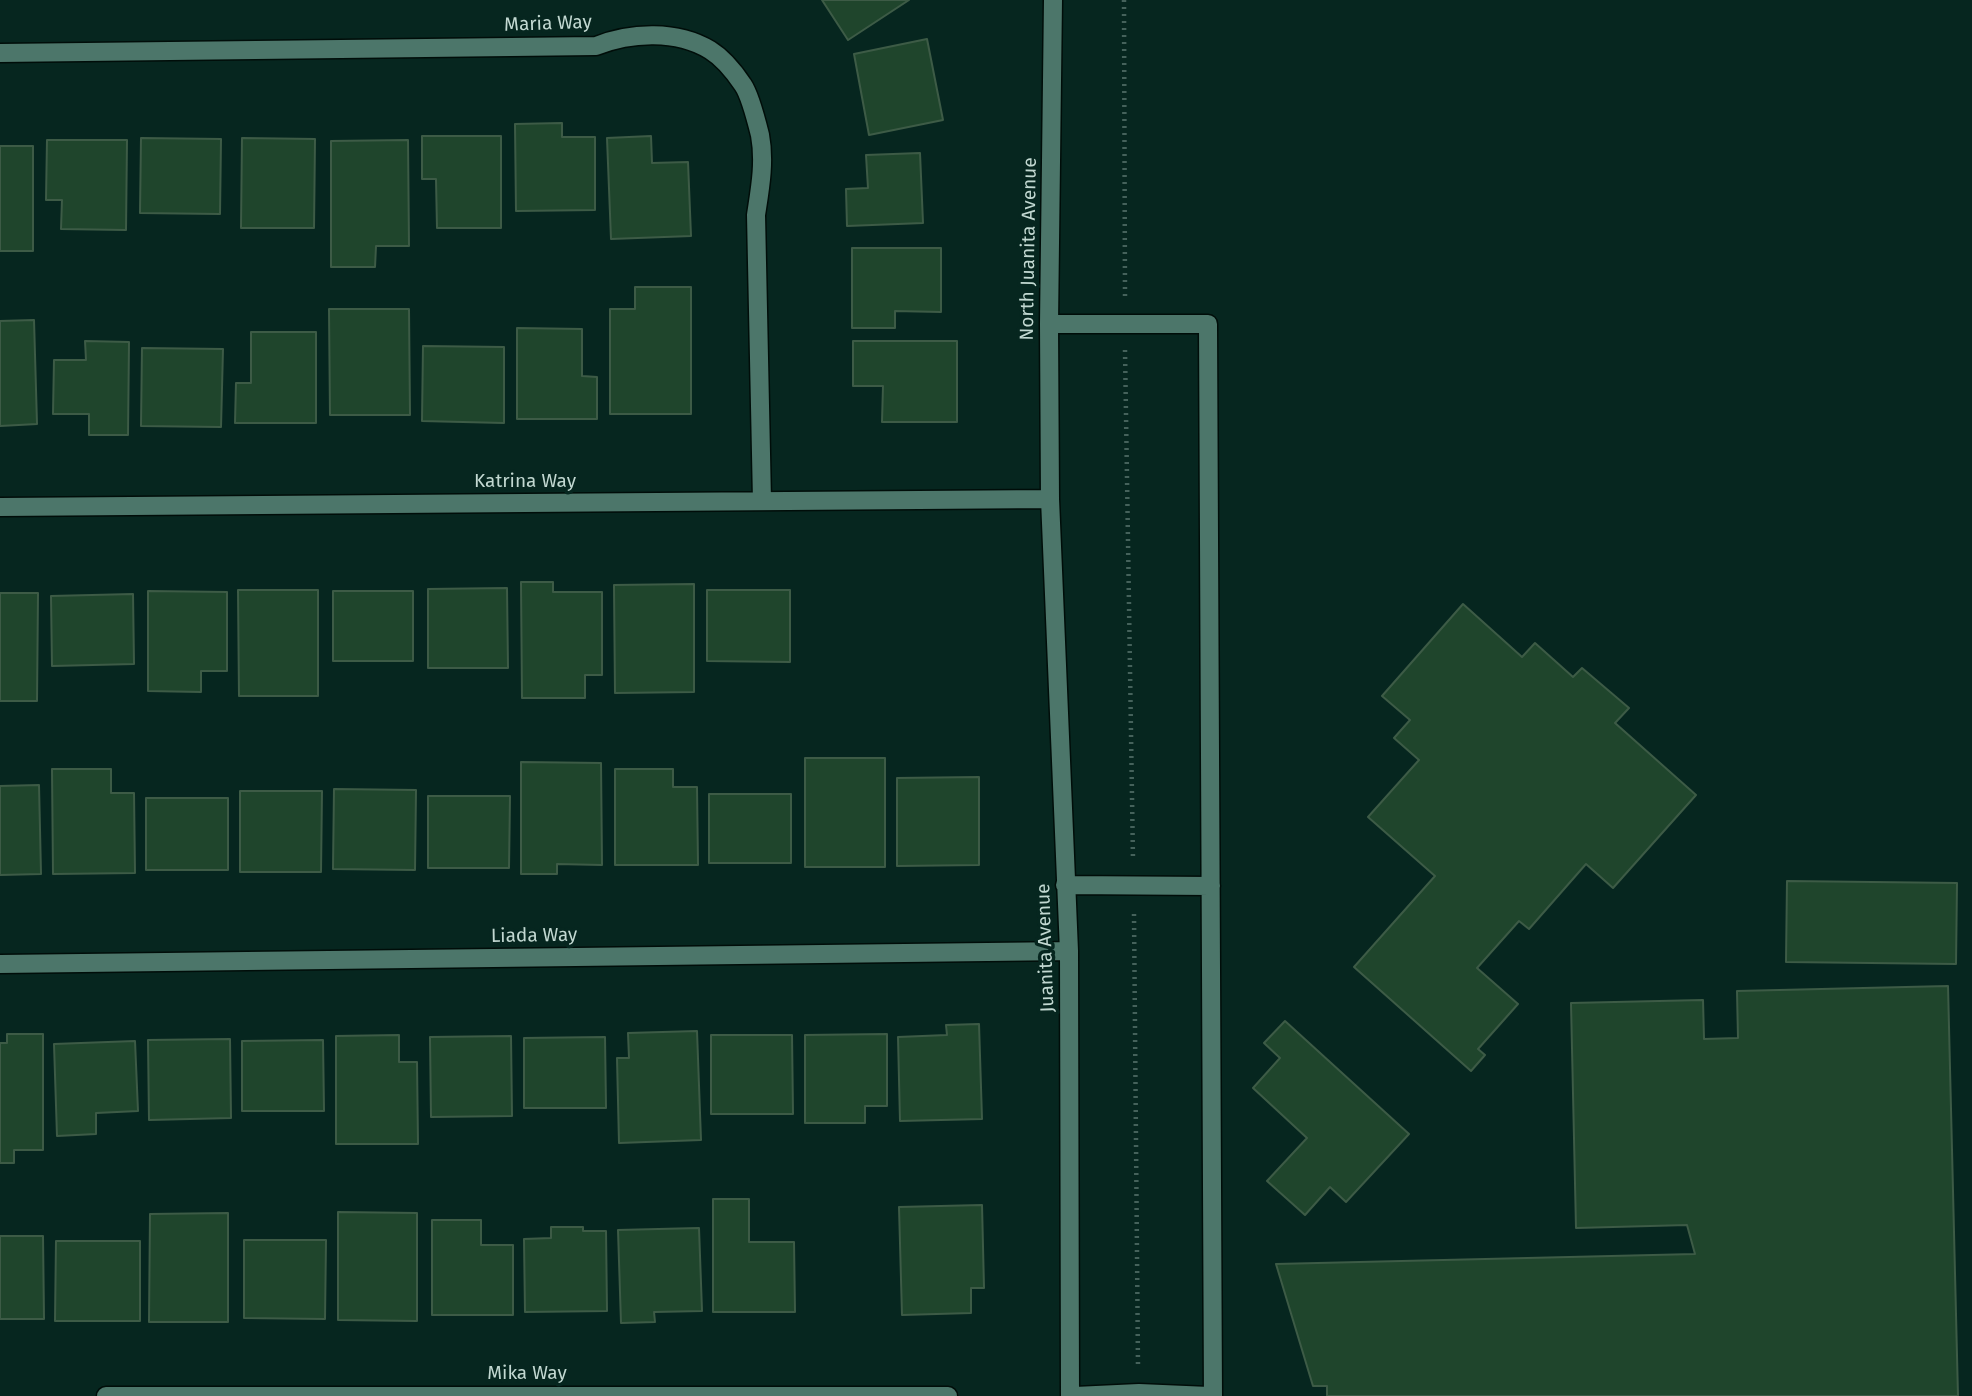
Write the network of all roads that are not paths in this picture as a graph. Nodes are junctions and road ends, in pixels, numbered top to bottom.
1 (1053, 0) edge
2 (0, 53) edge
3 (1049, 324) junction
4 (1050, 499) junction
5 (762, 501) junction
6 (0, 507) edge
7 (1065, 885) junction
8 (1211, 886) junction
9 (1069, 951) junction
10 (0, 964) edge
11 (332, 1395) edge
12 (106, 1396) edge
13 (948, 1396) edge
14 (1073, 1396) edge
15 (1211, 1396) edge

1 - 3 street, North Juanita Avenue
2 - 5 street, Maria Way
3 - 4 street, North Juanita Avenue
3 - 8 street
4 - 5 street, Katrina Way
4 - 7 street, Juanita Avenue
5 - 6 street, Katrina Way
7 - 8 street
7 - 9 street, Juanita Avenue
8 - 15 street
9 - 10 street, Liada Way
9 - 14 street, Juanita Avenue
11 - 12 street, Mika Way
11 - 13 street, Mika Way
14 - 15 street

